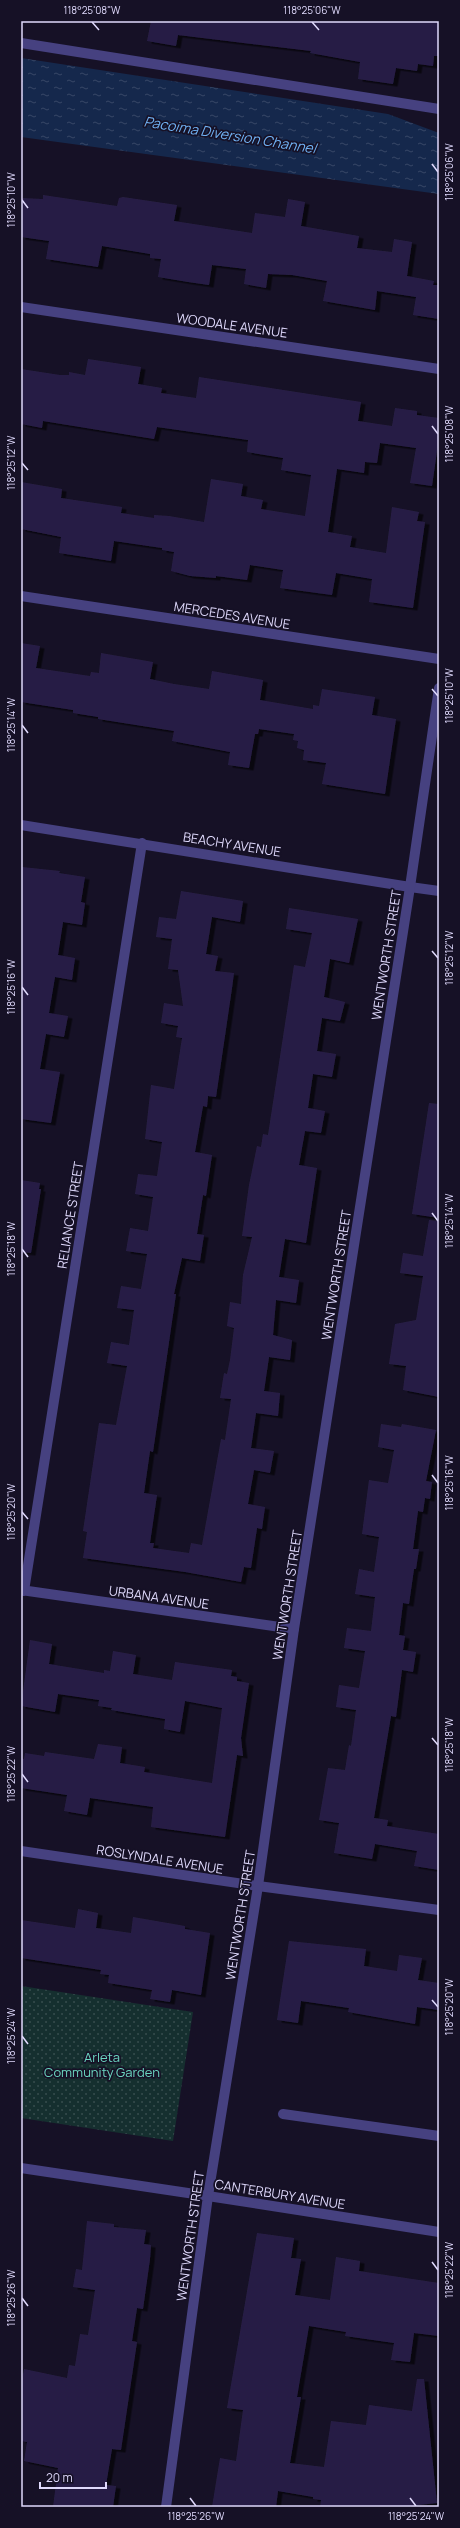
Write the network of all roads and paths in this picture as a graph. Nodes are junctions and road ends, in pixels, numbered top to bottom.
1 (21, 43) edge
2 (439, 109) edge
3 (21, 307) edge
4 (439, 369) edge
5 (21, 596) edge
6 (439, 659) edge
7 (439, 688) edge
8 (21, 825) edge
9 (142, 843) junction
10 (410, 887) junction
11 (439, 891) edge
12 (23, 1590) edge
13 (294, 1629) junction
14 (21, 1851) edge
15 (258, 1886) junction
16 (439, 1910) edge
17 (283, 2114) dead end
18 (439, 2136) edge
19 (21, 2168) edge
20 (208, 2196) junction
21 (439, 2232) edge
22 (166, 2507) edge

1 - 2 street
3 - 4 street, WOODALE AVENUE
5 - 6 street, MERCEDES AVENUE
7 - 10 street, WENTWORTH STREET
8 - 9 street, BEACHY AVENUE
9 - 10 street, BEACHY AVENUE
9 - 12 street, RELIANCE STREET
10 - 11 street, BEACHY AVENUE
10 - 13 street, WENTWORTH STREET
12 - 13 street, URBANA AVENUE
13 - 15 street, WENTWORTH STREET
14 - 15 street, ROSLYNDALE AVENUE
15 - 16 street, ROSLYNDALE AVENUE
15 - 20 street, WENTWORTH STREET
17 - 18 street
19 - 20 street, CANTERBURY AVENUE
20 - 21 street, CANTERBURY AVENUE
20 - 22 street, WENTWORTH STREET

